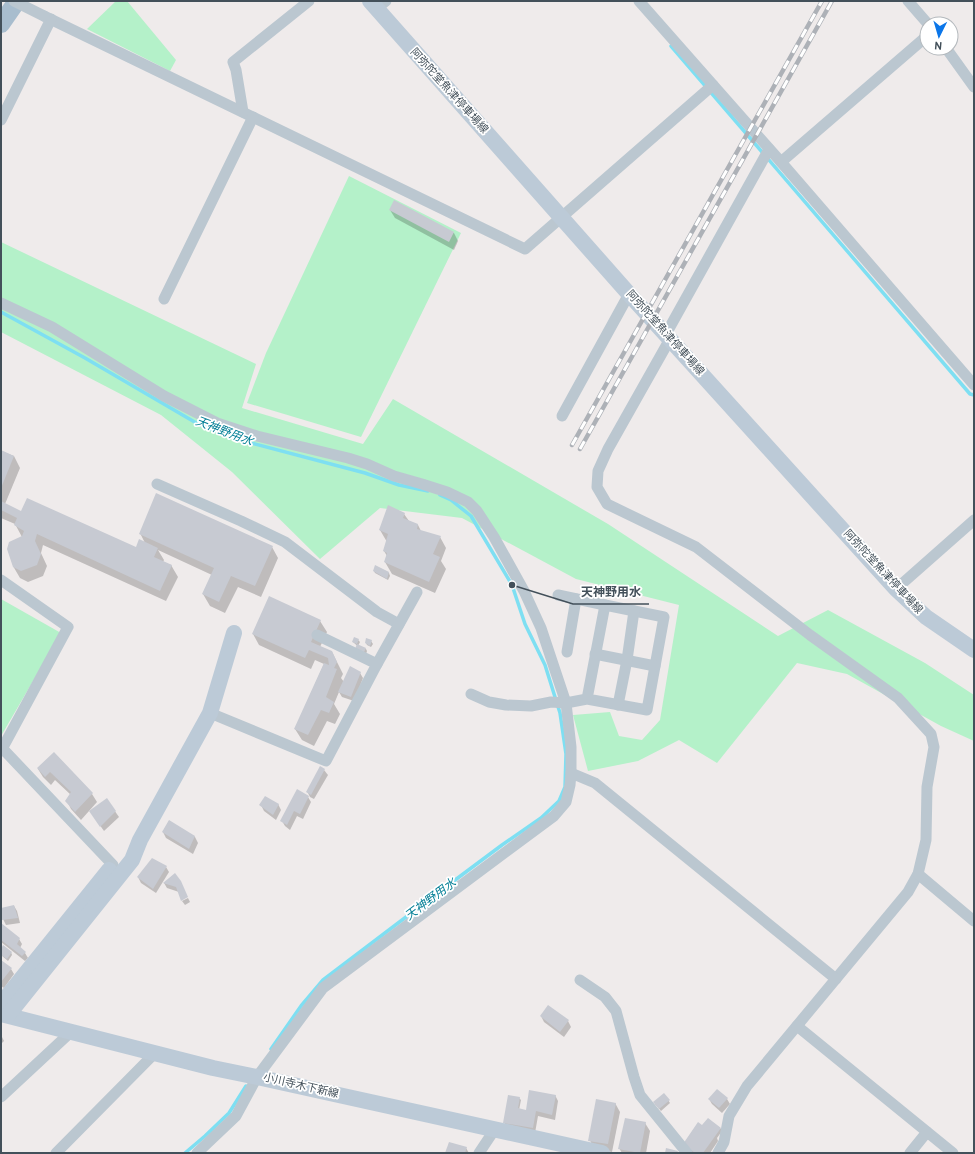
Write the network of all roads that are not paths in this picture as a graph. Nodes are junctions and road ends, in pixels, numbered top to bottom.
1 (16, 1) edge
2 (309, 1) edge
3 (638, 1) edge
4 (908, 1) edge
5 (377, 4) edge
6 (921, 16) edge
7 (48, 17) junction
8 (1, 24) edge
9 (919, 43) edge
10 (952, 56) edge
11 (713, 85) junction
12 (974, 87) edge
13 (248, 114) junction
14 (1, 120) edge
15 (769, 149) junction
16 (781, 162) junction
17 (562, 218) junction
18 (629, 294) junction
19 (164, 299) dead end
20 (1, 303) edge
21 (668, 337) junction
22 (974, 385) edge
23 (562, 416) dead end
24 (157, 484) dead end
25 (974, 520) edge
26 (1, 580) edge
27 (896, 589) junction
28 (417, 592) dead end
29 (558, 595) dead end
30 (576, 599) junction
31 (605, 605) junction
32 (634, 611) junction
33 (399, 624) junction
34 (234, 633) dead end
35 (317, 636) dead end
36 (974, 650) edge
37 (567, 652) dead end
38 (596, 654) junction
39 (627, 660) junction
40 (377, 664) junction
41 (655, 666) junction
42 (471, 694) dead end
43 (587, 699) junction
44 (566, 703) junction
45 (618, 704) junction
46 (210, 713) junction
47 (2, 750) edge
48 (571, 773) junction
49 (140, 840) junction
50 (113, 866) junction
51 (918, 874) junction
52 (974, 921) edge
53 (836, 979) junction
54 (580, 980) dead end
55 (3, 1011) edge
56 (797, 1026) junction
57 (72, 1032) junction
58 (155, 1053) junction
59 (257, 1076) junction
60 (1, 1097) edge
61 (494, 1129) junction
62 (927, 1132) junction
63 (56, 1153) edge
64 (196, 1153) edge
65 (479, 1153) edge
66 (602, 1153) edge
67 (687, 1153) edge
68 (718, 1153) edge
69 (910, 1153) edge
70 (953, 1153) edge

1 - 7 street, bridge
1 - 8 main road
2 - 13 street
3 - 11 street
4 - 6 street
5 - 17 main road, 阿弥陀堂魚津停車場線
7 - 13 street
7 - 14 street
9 - 16 street
10 - 12 street
11 - 15 street
11 - 17 street
13 - 17 street
13 - 19 street
15 - 16 street
15 - 21 street
16 - 22 street
17 - 18 main road, 阿弥陀堂魚津停車場線
18 - 21 main road, 阿弥陀堂魚津停車場線
18 - 23 street
20 - 44 street
21 - 27 main road, 阿弥陀堂魚津停車場線
21 - 51 street
24 - 33 street
25 - 27 street
26 - 47 street
27 - 36 main road, 阿弥陀堂魚津停車場線
28 - 33 street
29 - 30 street
30 - 31 street
30 - 37 street
31 - 32 street
31 - 38 street
32 - 39 street
32 - 41 street
33 - 40 street
34 - 46 main road
35 - 40 street
38 - 39 street
38 - 43 street
39 - 41 street
39 - 45 street
40 - 46 street
41 - 45 street
42 - 44 street
43 - 44 street
43 - 45 street
44 - 48 street
46 - 49 main road
47 - 50 street
48 - 53 street
48 - 59 street
49 - 50 main road
49 - 55 main road
50 - 55 main road
51 - 52 street
51 - 53 street
53 - 56 street
54 - 67 street
55 - 57 main road, 小川寺木下新線
56 - 62 street
56 - 68 street
57 - 58 main road, 小川寺木下新線
57 - 60 street
58 - 59 main road, 小川寺木下新線
58 - 63 street
59 - 61 main road, 小川寺木下新線
59 - 64 street
61 - 65 street
61 - 66 main road, 小川寺木下新線
62 - 69 street
62 - 70 street

